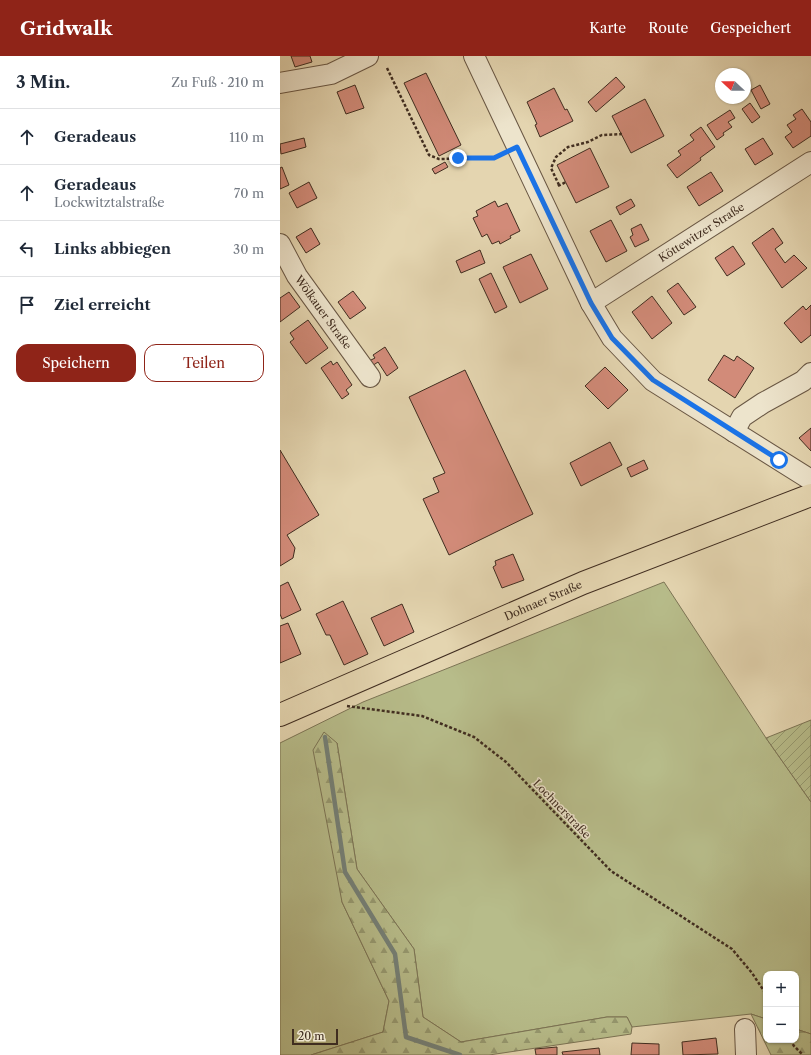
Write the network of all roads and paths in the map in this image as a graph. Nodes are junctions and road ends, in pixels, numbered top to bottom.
1 (368, 56) edge
2 (474, 56) edge
3 (387, 68) dead end
4 (280, 83) edge
5 (622, 134) dead end
6 (517, 147) junction
7 (811, 162) edge
8 (566, 182) dead end
9 (280, 244) edge
10 (591, 303) junction
11 (811, 373) edge
12 (370, 377) dead end
13 (734, 432) junction
14 (811, 480) edge
15 (811, 495) edge
16 (344, 706) dead end
17 (280, 715) edge
18 (763, 990) edge
19 (745, 1029) dead end
20 (792, 1043) edge
21 (746, 1055) edge
22 (804, 1055) edge

1 - 4 street
2 - 6 street
3 - 6 path
5 - 8 path
6 - 10 street
7 - 10 street, Köttewitzer Straße
9 - 12 street, Wölkauer Straße
10 - 13 street
11 - 13 street
13 - 14 street
15 - 17 main road, Dohnaer Straße
16 - 18 path, Lochnerstraße
19 - 21 street
20 - 22 path

